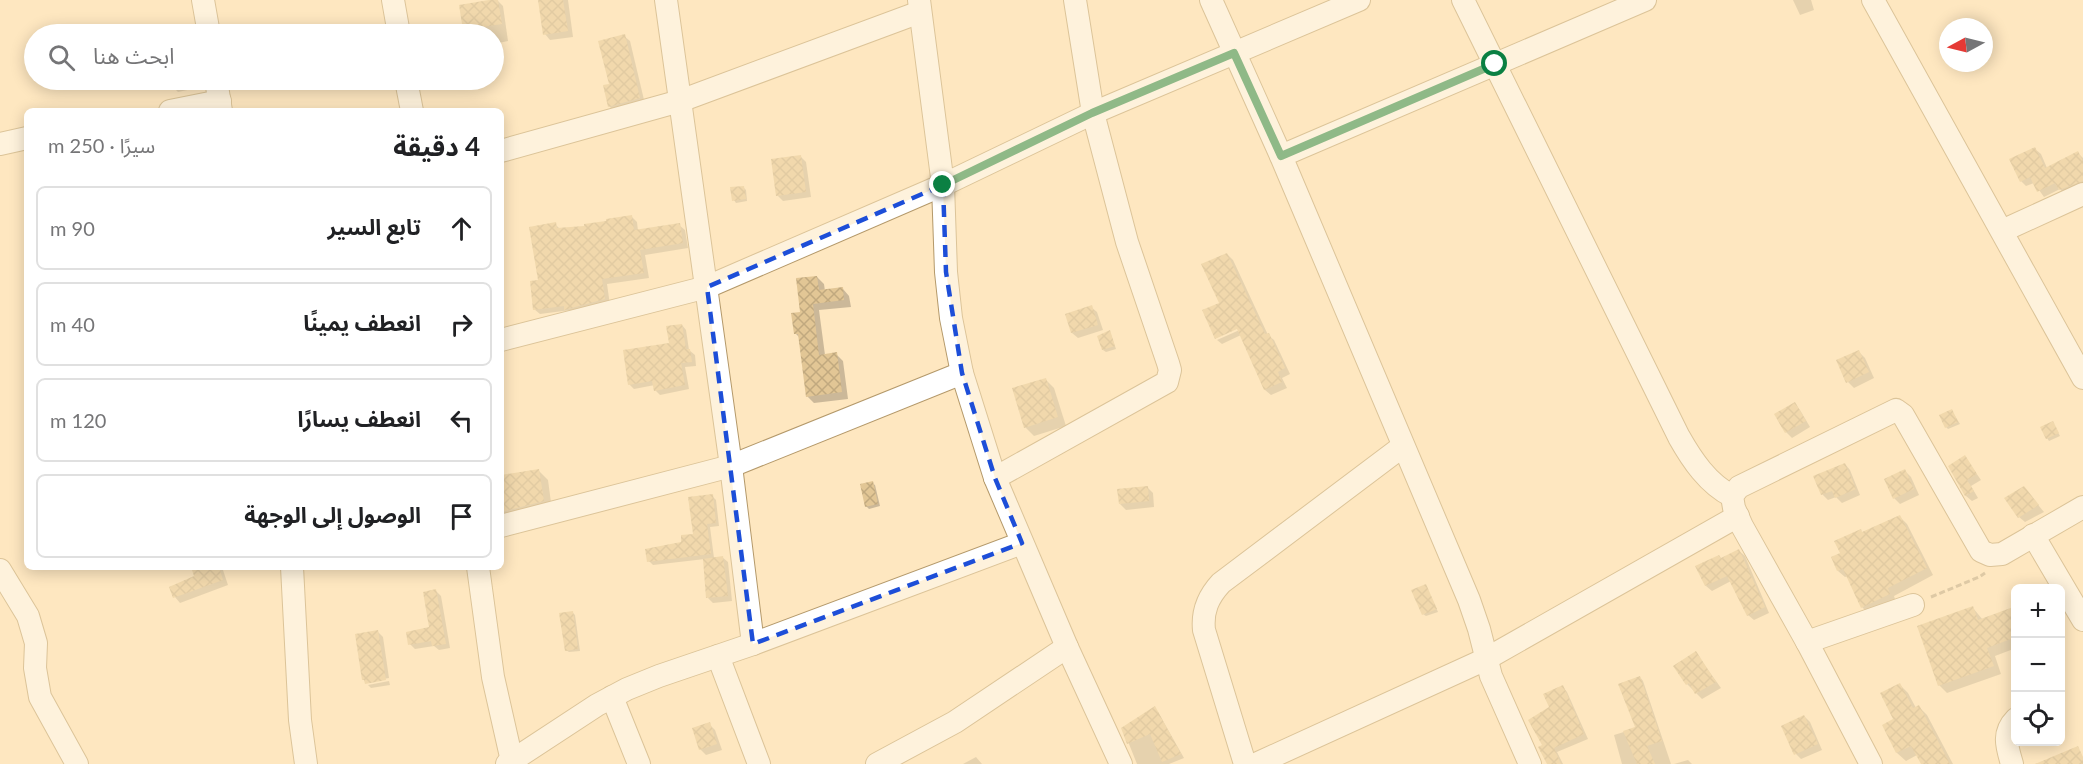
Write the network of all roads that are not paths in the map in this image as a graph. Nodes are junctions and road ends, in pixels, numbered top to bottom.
1 (203, 0) edge
2 (393, 0) edge
3 (666, 0) edge
4 (1075, 0) edge
5 (1211, 0) edge
6 (1359, 0) edge
7 (1463, 0) edge
8 (1645, 0) edge
9 (1873, 0) edge
10 (919, 6) edge
11 (207, 24) edge
12 (397, 24) edge
13 (1234, 53) junction
14 (1495, 64) junction
15 (408, 90) edge
16 (219, 97) edge
17 (680, 101) junction
18 (180, 108) edge
19 (411, 108) edge
20 (1092, 113) junction
21 (24, 139) edge
22 (0, 144) edge
23 (504, 150) edge
24 (1281, 156) junction
25 (943, 185) junction
26 (2083, 194) edge
27 (2002, 231) junction
28 (707, 287) junction
29 (504, 339) edge
30 (962, 373) junction
31 (2083, 378) edge
32 (1402, 446) junction
33 (731, 466) junction
34 (995, 478) junction
35 (1735, 506) junction
36 (2083, 507) edge
37 (504, 525) edge
38 (2033, 535) junction
39 (1022, 543) junction
40 (0, 570) edge
41 (292, 570) edge
42 (478, 570) edge
43 (1913, 605) road end
44 (2083, 620) edge
45 (1807, 642) junction
46 (753, 644) junction
47 (1067, 647) junction
48 (718, 656) junction
49 (1486, 659) junction
50 (612, 697) junction
51 (2011, 724) edge
52 (510, 763) edge
53 (77, 764) edge
54 (306, 764) edge
55 (639, 764) edge
56 (759, 764) edge
57 (877, 764) edge
58 (1121, 764) edge
59 (1245, 764) edge
60 (1256, 764) edge
61 (1530, 764) edge
62 (1871, 764) edge
63 (2012, 764) edge

1 - 11 street
2 - 12 street
3 - 17 street
4 - 20 street
5 - 13 street
6 - 13 street
7 - 14 street
8 - 14 street
9 - 27 street
10 - 17 street
10 - 25 street
13 - 20 street
13 - 24 street
14 - 24 street
14 - 35 street
15 - 19 street
16 - 18 street
17 - 23 street
17 - 28 street
20 - 25 street
20 - 34 street
21 - 22 street
24 - 32 street
25 - 28 street
25 - 30 street
26 - 27 street
27 - 31 street
28 - 29 street
28 - 33 street
30 - 33 street
30 - 34 street
32 - 49 street
32 - 59 street
33 - 37 street
33 - 46 street
34 - 39 street
35 - 38 street
35 - 45 street
35 - 49 street
36 - 38 street
38 - 44 street
39 - 46 street
39 - 47 street
40 - 53 street
41 - 54 street
42 - 52 street
43 - 45 street
45 - 62 street
46 - 48 street
47 - 57 street
47 - 58 street
48 - 50 street
48 - 56 street
49 - 60 street
49 - 61 street
50 - 52 street
50 - 55 street
51 - 63 street

